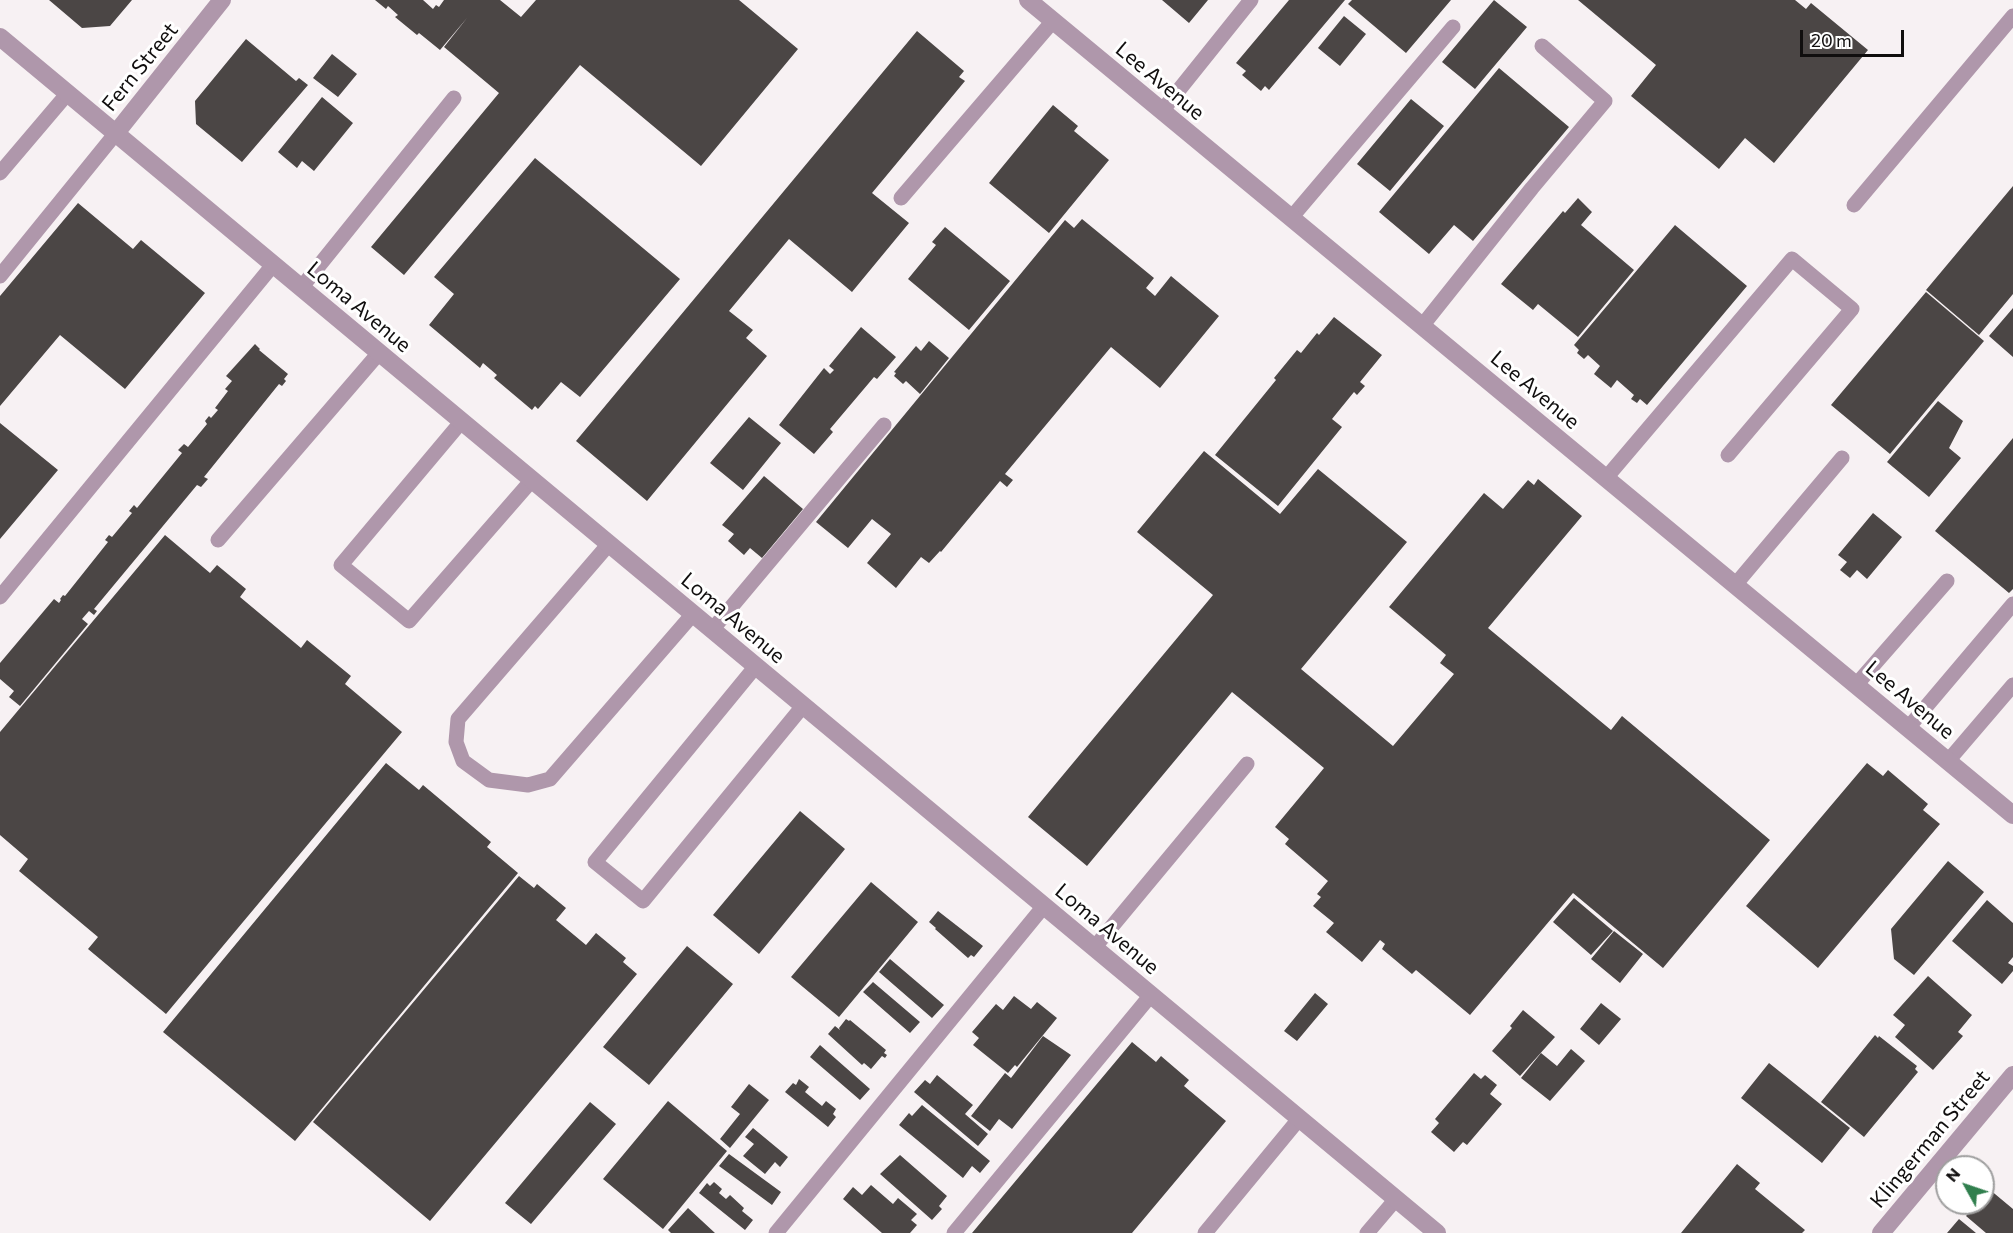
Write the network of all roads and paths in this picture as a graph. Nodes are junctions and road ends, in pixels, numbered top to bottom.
1 (222, 0) edge
2 (1028, 0) edge
3 (1251, 0) edge
4 (2013, 16) edge
5 (1053, 21) junction
6 (1453, 27) dead end
7 (0, 37) edge
8 (1542, 46) dead end
9 (68, 93) junction
10 (454, 98) dead end
11 (1162, 111) junction
12 (116, 134) junction
13 (0, 173) edge
14 (901, 198) dead end
15 (1854, 205) dead end
16 (1291, 218) junction
17 (273, 265) junction
18 (0, 276) edge
19 (301, 288) junction
20 (1422, 326) junction
21 (379, 353) junction
22 (462, 421) junction
23 (884, 425) dead end
24 (1728, 455) dead end
25 (1842, 458) dead end
26 (1606, 478) junction
27 (532, 480) junction
28 (218, 540) dead end
29 (609, 544) junction
30 (1947, 581) dead end
31 (1735, 585) junction
32 (0, 597) edge
33 (2013, 604) edge
34 (693, 614) junction
35 (712, 630) junction
36 (756, 666) junction
37 (1856, 685) junction
38 (2013, 685) edge
39 (803, 706) junction
40 (1908, 728) junction
41 (1948, 761) junction
42 (1247, 764) dead end
43 (2013, 816) edge
44 (1044, 906) junction
45 (1094, 948) junction
46 (1151, 995) junction
47 (2013, 1075) edge
48 (1299, 1119) junction
49 (1396, 1199) junction
50 (776, 1233) edge
51 (954, 1233) edge
52 (1205, 1233) edge
53 (1367, 1233) edge
54 (1437, 1233) edge
55 (1881, 1233) edge

1 - 12 street, Fern Street
2 - 5 street, Lee Avenue
3 - 11 lane
4 - 15 lane
5 - 11 street, Lee Avenue
5 - 14 lane
6 - 16 lane
7 - 9 street, Loma Avenue
8 - 20 lane
9 - 12 street, Loma Avenue
9 - 13 lane
10 - 19 lane
11 - 16 street, Lee Avenue
12 - 17 street, Loma Avenue
12 - 18 lane
16 - 20 street, Lee Avenue
17 - 19 street, Loma Avenue
17 - 32 lane
19 - 21 street, Loma Avenue
20 - 26 street, Lee Avenue
21 - 22 street, Loma Avenue
21 - 28 lane
22 - 27 street, Loma Avenue
22 - 27 lane
23 - 35 lane
24 - 26 lane
25 - 31 lane
26 - 31 street, Lee Avenue
27 - 29 street, Loma Avenue
29 - 34 street, Loma Avenue
29 - 34 lane
30 - 37 lane
31 - 37 street, Lee Avenue
33 - 40 lane
34 - 35 street, Loma Avenue
35 - 36 street, Loma Avenue
36 - 39 street, Loma Avenue
36 - 39 lane
37 - 40 street, Lee Avenue
38 - 41 lane
39 - 44 street, Loma Avenue
40 - 41 street, Lee Avenue
41 - 43 street, Lee Avenue
42 - 45 lane
44 - 45 street, Loma Avenue
44 - 50 lane
45 - 46 street, Loma Avenue
46 - 48 street, Loma Avenue
46 - 51 lane
47 - 55 street, Klingerman Street
48 - 49 street, Loma Avenue
48 - 52 lane
49 - 53 lane
49 - 54 street, Loma Avenue

